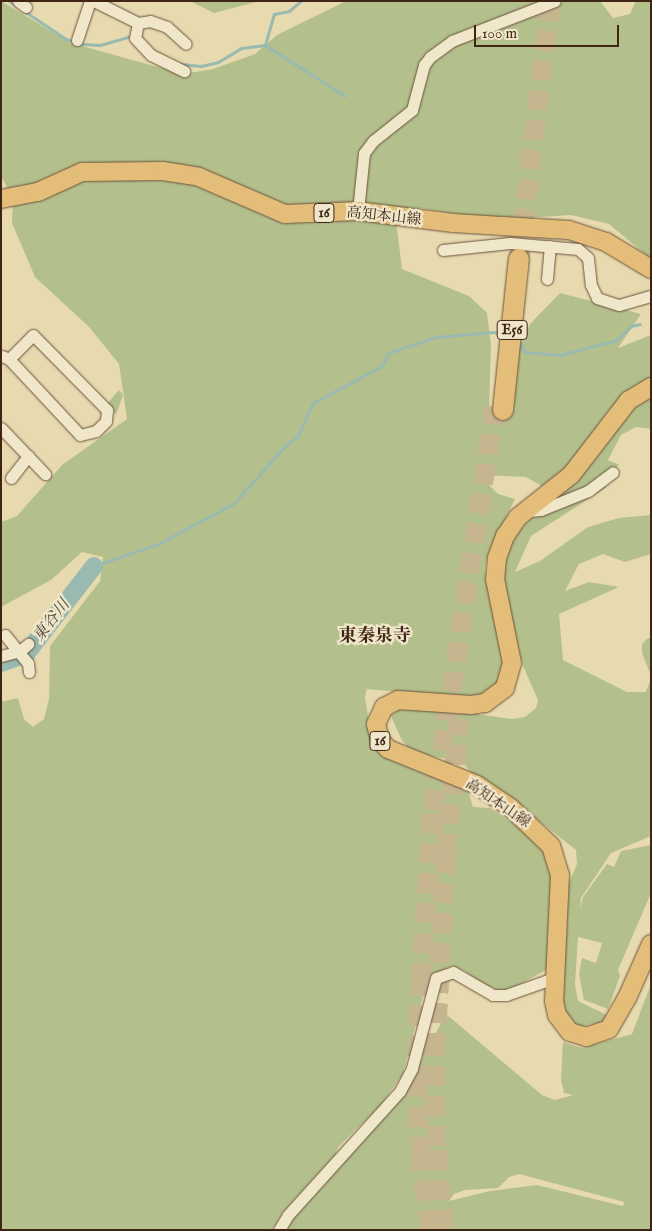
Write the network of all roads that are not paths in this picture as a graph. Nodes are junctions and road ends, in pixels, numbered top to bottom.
1 (90, 1) edge
2 (94, 1) edge
3 (555, 1) edge
4 (136, 31) junction
5 (77, 40) dead end
6 (186, 44) dead end
7 (184, 71) dead end
8 (1, 199) edge
9 (358, 211) junction
10 (550, 246) junction
11 (443, 250) dead end
12 (515, 263) tunnel mouth
13 (651, 269) edge
14 (547, 279) dead end
15 (651, 296) edge
16 (3, 357) edge
17 (651, 386) edge
18 (500, 400) tunnel mouth
19 (3, 433) edge
20 (28, 456) junction
21 (613, 472) dead end
22 (45, 474) dead end
23 (11, 478) dead end
24 (526, 510) junction
25 (4, 635) dead end
26 (24, 651) junction
27 (1, 656) edge
28 (29, 672) dead end
29 (651, 944) edge
30 (554, 978) junction
31 (279, 1230) edge

1 - 5 street
2 - 4 street
3 - 9 street
4 - 6 street
4 - 7 street
8 - 9 main road, 高知本山線 / 16
9 - 13 main road, 高知本山線 / 16
10 - 11 street
10 - 14 street
10 - 15 street
12 - 18 highway, E56
16 - 16 street
17 - 24 main road, 高知本山線 / 16
19 - 20 street
20 - 22 street
20 - 23 street
21 - 24 street
24 - 30 main road, 高知本山線 / 16
25 - 26 street
26 - 27 street
26 - 28 street
29 - 30 main road, 高知本山線 / 16
30 - 31 street

